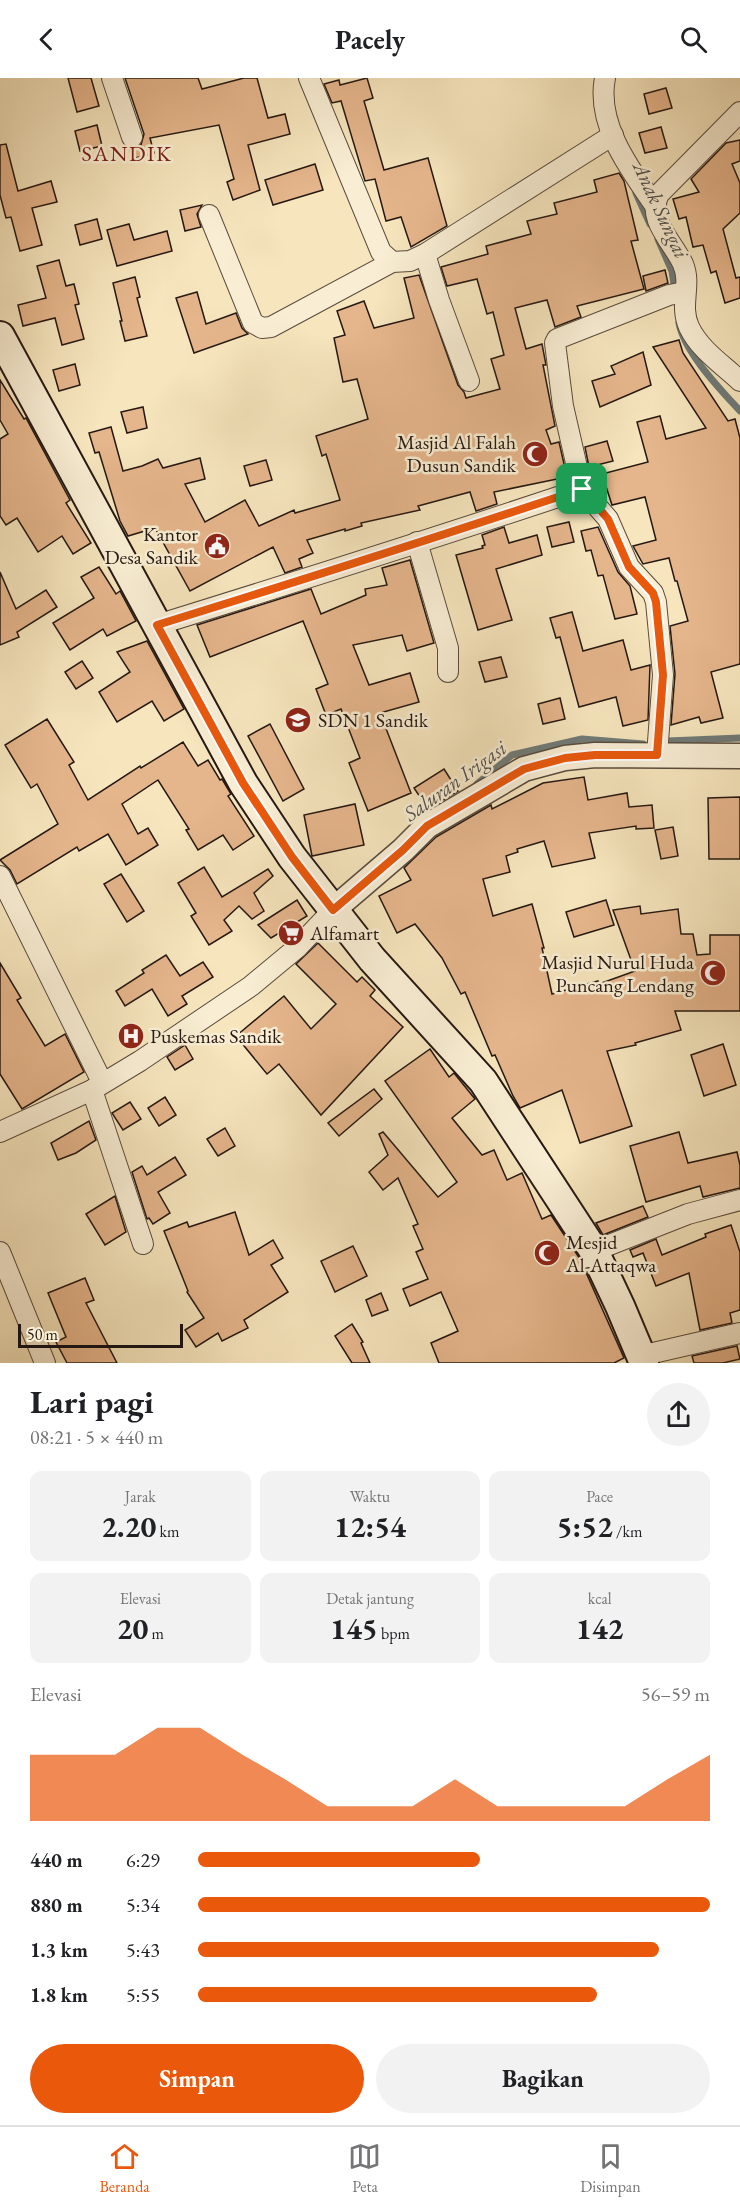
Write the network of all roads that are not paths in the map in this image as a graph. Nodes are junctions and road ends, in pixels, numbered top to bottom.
1 (112, 78) edge
2 (309, 78) edge
3 (605, 78) edge
4 (740, 112) edge
5 (132, 137) dead end
6 (611, 137) junction
7 (654, 204) junction
8 (209, 215) dead end
9 (425, 254) junction
10 (392, 262) junction
11 (677, 294) junction
12 (0, 336) edge
13 (469, 381) dead end
14 (740, 381) edge
15 (582, 489) junction
16 (417, 542) junction
17 (157, 625) junction
18 (448, 672) dead end
19 (659, 744) junction
20 (740, 756) edge
21 (0, 876) edge
22 (333, 910) junction
23 (97, 1086) junction
24 (0, 1132) edge
25 (740, 1200) edge
26 (142, 1244) dead end
27 (594, 1251) junction
28 (0, 1252) edge
29 (740, 1333) edge
30 (642, 1359) edge
31 (45, 1363) edge

1 - 5 street
2 - 10 street
3 - 6 street
4 - 7 street
6 - 7 street
6 - 9 street
7 - 11 street
8 - 10 street
9 - 10 street
9 - 13 street
11 - 14 street
11 - 15 street
12 - 17 main road
15 - 16 street
15 - 19 street
16 - 17 street
16 - 18 street
17 - 22 main road
19 - 20 street
19 - 22 street
21 - 23 street
22 - 23 street
22 - 27 main road
23 - 24 street
23 - 26 street
25 - 27 street
27 - 30 main road
28 - 31 street
29 - 30 street

